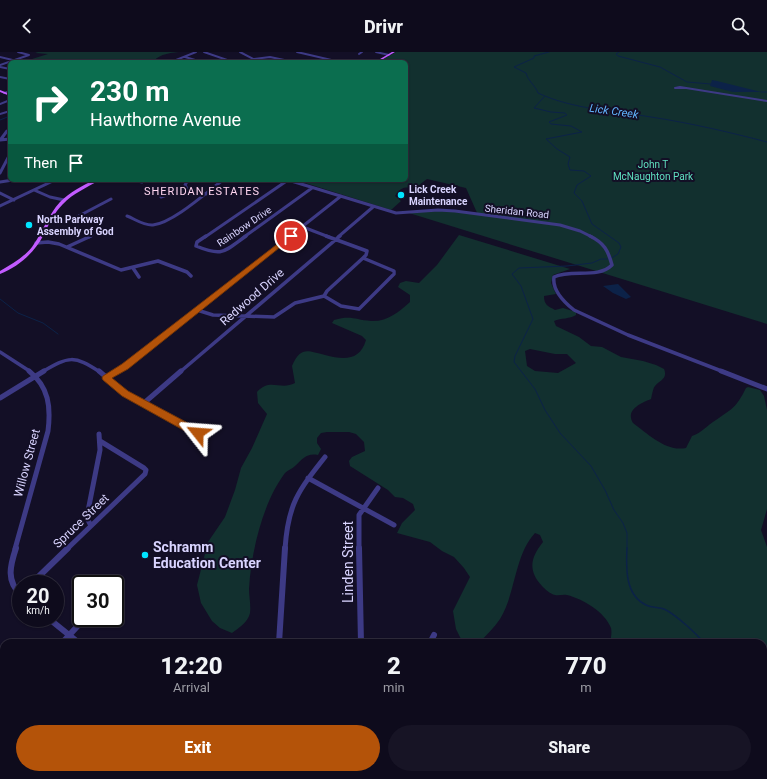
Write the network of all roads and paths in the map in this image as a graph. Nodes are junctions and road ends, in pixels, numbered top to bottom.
1 (18, 52) edge
2 (196, 52) edge
3 (204, 52) edge
4 (240, 52) edge
5 (251, 52) edge
6 (298, 52) edge
7 (362, 52) edge
8 (376, 52) edge
9 (394, 52) edge
10 (245, 54) junction
11 (359, 54) dead end
12 (389, 55) junction
13 (0, 57) edge
14 (184, 57) junction
15 (254, 59) joint
16 (13, 60) joint
17 (177, 60) edge
18 (194, 60) edge
19 (226, 60) edge
20 (284, 60) edge
21 (328, 60) edge
22 (380, 60) edge
23 (684, 88) dead end
24 (0, 91) edge
25 (8, 92) edge
26 (5, 93) junction
27 (8, 94) edge
28 (0, 95) edge
29 (767, 101) edge
30 (8, 130) edge
31 (1, 140) edge
32 (8, 161) edge
33 (0, 173) edge
34 (51, 182) edge
35 (93, 182) edge
36 (186, 182) edge
37 (221, 182) edge
38 (285, 182) edge
39 (294, 182) edge
40 (186, 188) junction
41 (312, 188) junction
42 (34, 190) junction
43 (0, 193) edge
44 (206, 194) junction
45 (341, 196) junction
46 (161, 197) dead end
47 (111, 199) dead end
48 (14, 200) junction
49 (64, 200) junction
50 (0, 206) edge
51 (373, 207) junction
52 (127, 216) dead end
53 (48, 222) junction
54 (303, 227) junction
55 (92, 236) dead end
56 (336, 239) junction
57 (36, 243) junction
58 (67, 247) junction
59 (362, 258) junction
60 (134, 268) junction
61 (0, 273) edge
62 (191, 276) dead end
63 (139, 277) dead end
64 (324, 296) junction
65 (197, 310) junction
66 (245, 316) junction
67 (1, 355) edge
68 (35, 376) junction
69 (106, 378) junction
70 (767, 389) edge
71 (0, 398) edge
72 (144, 404) junction
73 (198, 433) dead end
74 (99, 434) dead end
75 (100, 441) junction
76 (325, 457) dead end
77 (308, 478) junction
78 (378, 488) dead end
79 (363, 509) junction
80 (394, 525) dead end
81 (91, 526) junction
82 (39, 575) edge
83 (12, 584) edge
84 (59, 627) edge
85 (77, 627) edge
86 (69, 635) junction
87 (434, 635) dead end
88 (66, 639) edge
89 (74, 639) edge
90 (279, 639) edge
91 (361, 639) edge
92 (432, 639) edge

1 - 16 street
2 - 14 street
3 - 19 street
4 - 10 street
5 - 10 street
6 - 21 street
7 - 11 street
8 - 12 street
9 - 12 main road
10 - 15 street
12 - 22 main road
13 - 16 street
14 - 17 street
14 - 18 street
15 - 20 street
23 - 29 street
24 - 26 main road
25 - 26 street
26 - 27 main road
26 - 28 street
30 - 31 street
32 - 33 street
34 - 42 street
35 - 49 main road
36 - 40 street
37 - 44 street
38 - 41 street, Rainbow Drive
39 - 41 street, Sheridan Road
40 - 44 street
40 - 46 street
41 - 45 street, Sheridan Road
42 - 48 street
42 - 49 street
43 - 48 street
44 - 52 street
45 - 51 street, Sheridan Road
45 - 54 street
47 - 53 street
48 - 50 street
49 - 53 main road
51 - 56 street, Redwood Drive
51 - 70 street, Sheridan Road
53 - 57 main road
54 - 56 street
54 - 65 street
55 - 58 street
56 - 59 street
56 - 66 street, Redwood Drive
57 - 58 street
57 - 61 main road
58 - 60 street
59 - 64 street
59 - 64 street
60 - 62 street
60 - 63 street
64 - 66 street
65 - 66 street
65 - 69 street
66 - 72 street, Redwood Drive
67 - 68 street, Willow Street
68 - 69 street
68 - 71 street
68 - 83 street, Willow Street
69 - 72 street
72 - 73 street
74 - 75 street
75 - 81 street
75 - 81 street, Spruce Street
76 - 77 street
77 - 79 street
77 - 90 street
78 - 79 street, Linden Street
79 - 80 street
79 - 91 street, Linden Street
81 - 82 street, Spruce Street
84 - 86 street
85 - 86 street
86 - 88 street
86 - 89 street
87 - 92 street

